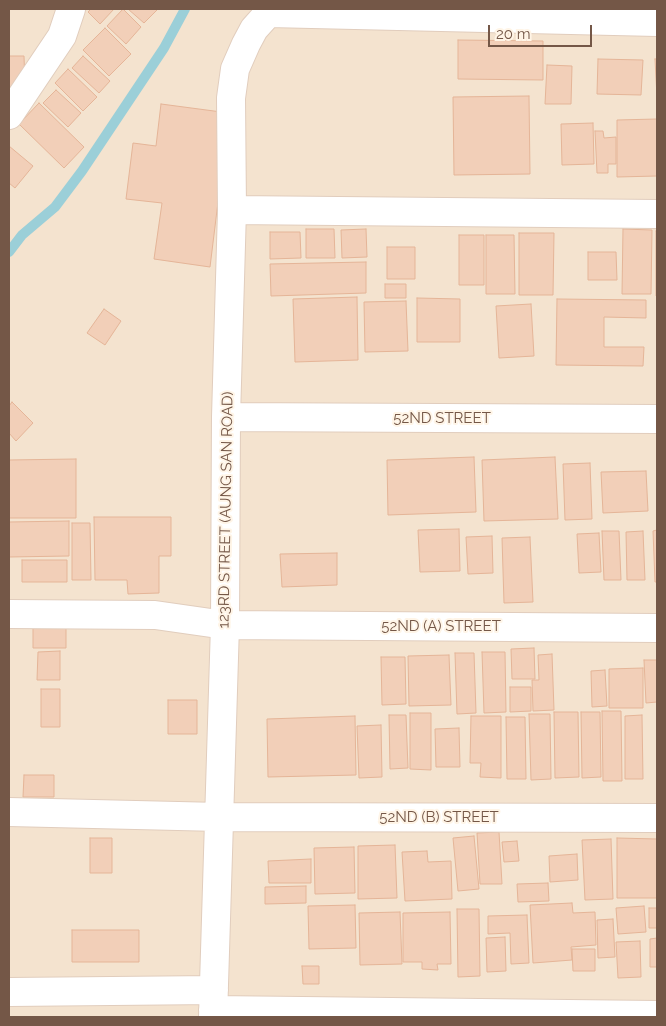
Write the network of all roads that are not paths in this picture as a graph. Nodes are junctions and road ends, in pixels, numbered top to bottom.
1 (71, 9) edge
2 (271, 11) edge
3 (657, 22) edge
4 (9, 115) edge
5 (232, 210) junction
6 (657, 214) edge
7 (226, 418) junction
8 (657, 419) edge
9 (9, 614) edge
10 (225, 625) junction
11 (657, 628) edge
12 (9, 812) edge
13 (220, 817) junction
14 (657, 818) edge
15 (9, 992) edge
16 (214, 1006) edge
17 (657, 1015) edge

1 - 4 street
2 - 3 street
2 - 5 street, 123RD STREET (AUNG SAN ROAD)
5 - 6 street
5 - 7 street, 123RD STREET (AUNG SAN ROAD)
7 - 8 street, 52ND STREET
7 - 10 street, 123RD STREET (AUNG SAN ROAD)
9 - 10 street, 52ND (A) STREET
10 - 11 street, 52ND (A) STREET
10 - 13 street, 123RD STREET (AUNG SAN ROAD)
12 - 13 street, 52ND (B) STREET
13 - 14 street, 52ND (B) STREET
13 - 16 street, 123RD STREET (AUNG SAN ROAD)
15 - 16 street
16 - 17 street

